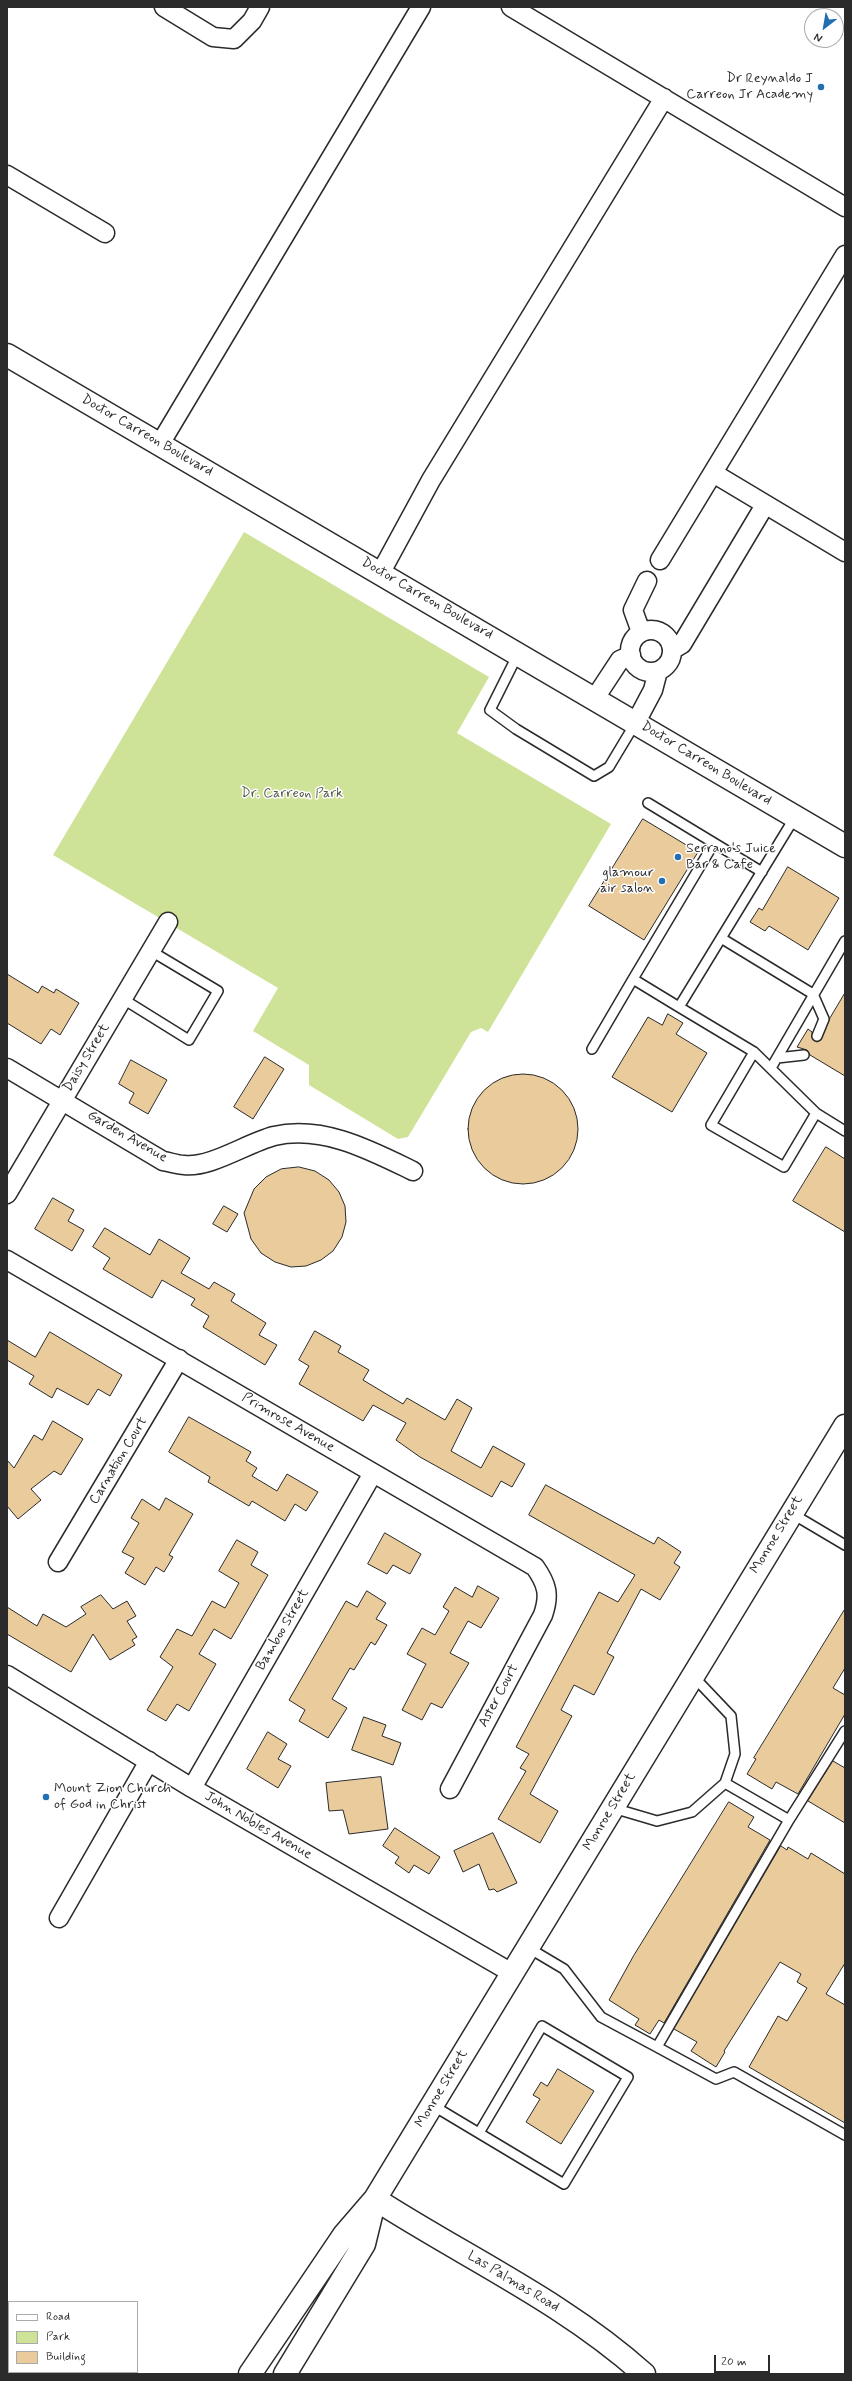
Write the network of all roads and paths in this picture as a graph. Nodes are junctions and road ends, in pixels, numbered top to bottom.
1 (164, 7) edge
2 (260, 7) edge
3 (421, 7) edge
4 (511, 7) edge
5 (664, 98) junction
6 (7, 175) edge
7 (845, 207) edge
8 (105, 233) dead end
9 (845, 255) edge
10 (7, 355) edge
11 (160, 444) junction
12 (713, 473) junction
13 (766, 505) junction
14 (845, 552) edge
15 (660, 560) dead end
16 (381, 572) junction
17 (647, 581) dead end
18 (641, 632) junction
19 (672, 650) junction
20 (519, 653) junction
21 (631, 655) junction
22 (658, 671) junction
23 (596, 698) junction
24 (636, 722) junction
25 (648, 803) dead end
26 (795, 817) junction
27 (714, 843) junction
28 (845, 846) edge
29 (762, 872) junction
30 (168, 922) dead end
31 (721, 938) junction
32 (845, 941) edge
33 (152, 951) junction
34 (633, 978) junction
35 (813, 994) junction
36 (123, 999) junction
37 (679, 1006) junction
38 (817, 1036) dead end
39 (592, 1049) dead end
40 (754, 1052) junction
41 (804, 1055) dead end
42 (777, 1058) junction
43 (7, 1068) edge
44 (771, 1068) junction
45 (62, 1100) junction
46 (816, 1113) junction
47 (845, 1131) edge
48 (413, 1171) dead end
49 (7, 1194) edge
50 (7, 1260) edge
51 (179, 1359) junction
52 (845, 1426) edge
53 (373, 1473) junction
54 (790, 1513) junction
55 (845, 1545) edge
56 (58, 1562) dead end
57 (547, 1603) joint
58 (7, 1675) edge
59 (693, 1675) junction
60 (845, 1731) edge
61 (148, 1761) junction
62 (725, 1783) junction
63 (192, 1788) junction
64 (450, 1789) dead end
65 (613, 1808) junction
66 (789, 1820) junction
67 (59, 1918) dead end
68 (527, 1947) junction
69 (512, 1973) junction
70 (657, 2047) junction
71 (432, 2105) junction
72 (479, 2133) junction
73 (845, 2135) edge
74 (375, 2200) junction
75 (250, 2374) edge
76 (285, 2374) edge
77 (644, 2374) edge

1 - 2 street
3 - 11 street
4 - 5 street
5 - 7 street
5 - 16 street
6 - 8 street
9 - 12 street
10 - 11 main road, Doctor Carreon Boulevard
11 - 16 main road, Doctor Carreon Boulevard
12 - 13 street
12 - 15 street
13 - 14 street
13 - 19 street
16 - 20 main road, Doctor Carreon Boulevard
17 - 18 street
18 - 19 street
18 - 21 street
19 - 22 street
20 - 23 main road, Doctor Carreon Boulevard
20 - 24 lane
21 - 22 street
21 - 23 street
22 - 24 street
23 - 24 main road, Doctor Carreon Boulevard
24 - 26 main road, Doctor Carreon Boulevard
25 - 27 lane
26 - 28 main road, Doctor Carreon Boulevard
26 - 29 lane
27 - 29 lane
27 - 34 lane
29 - 31 lane
30 - 33 street, Daisy Street
31 - 35 lane
31 - 37 lane
32 - 35 lane
33 - 36 street, Daisy Street
33 - 36 lane
34 - 37 lane
34 - 39 lane
35 - 38 lane
35 - 42 lane
36 - 45 street, Daisy Street
37 - 40 lane
40 - 44 lane
40 - 46 lane
41 - 42 lane
42 - 44 lane
43 - 45 street, Garden Avenue
44 - 46 lane
45 - 48 street, Garden Avenue
45 - 49 street, Daisy Street
46 - 47 lane
50 - 51 street, Primrose Avenue
51 - 53 street, Primrose Avenue
51 - 56 street, Carnation Court
52 - 54 main road, Monroe Street
53 - 57 street, Primrose Avenue
53 - 63 street, Bamboo Street
54 - 55 lane
54 - 59 main road, Monroe Street
57 - 64 street, Aster Court
58 - 61 street, John Nobles Avenue
59 - 62 lane
59 - 65 main road, Monroe Street
60 - 66 lane
61 - 63 street, John Nobles Avenue
61 - 67 street
62 - 65 lane
62 - 66 lane
63 - 69 street, John Nobles Avenue
65 - 68 main road, Monroe Street
66 - 70 lane
68 - 69 main road, Monroe Street
68 - 70 lane
69 - 71 main road, Monroe Street
70 - 73 lane
71 - 72 lane
71 - 74 main road, Monroe Street
72 - 72 lane
74 - 75 main road, Monroe Street
74 - 76 main road, Monroe Street
74 - 77 main road, Las Palmas Road

